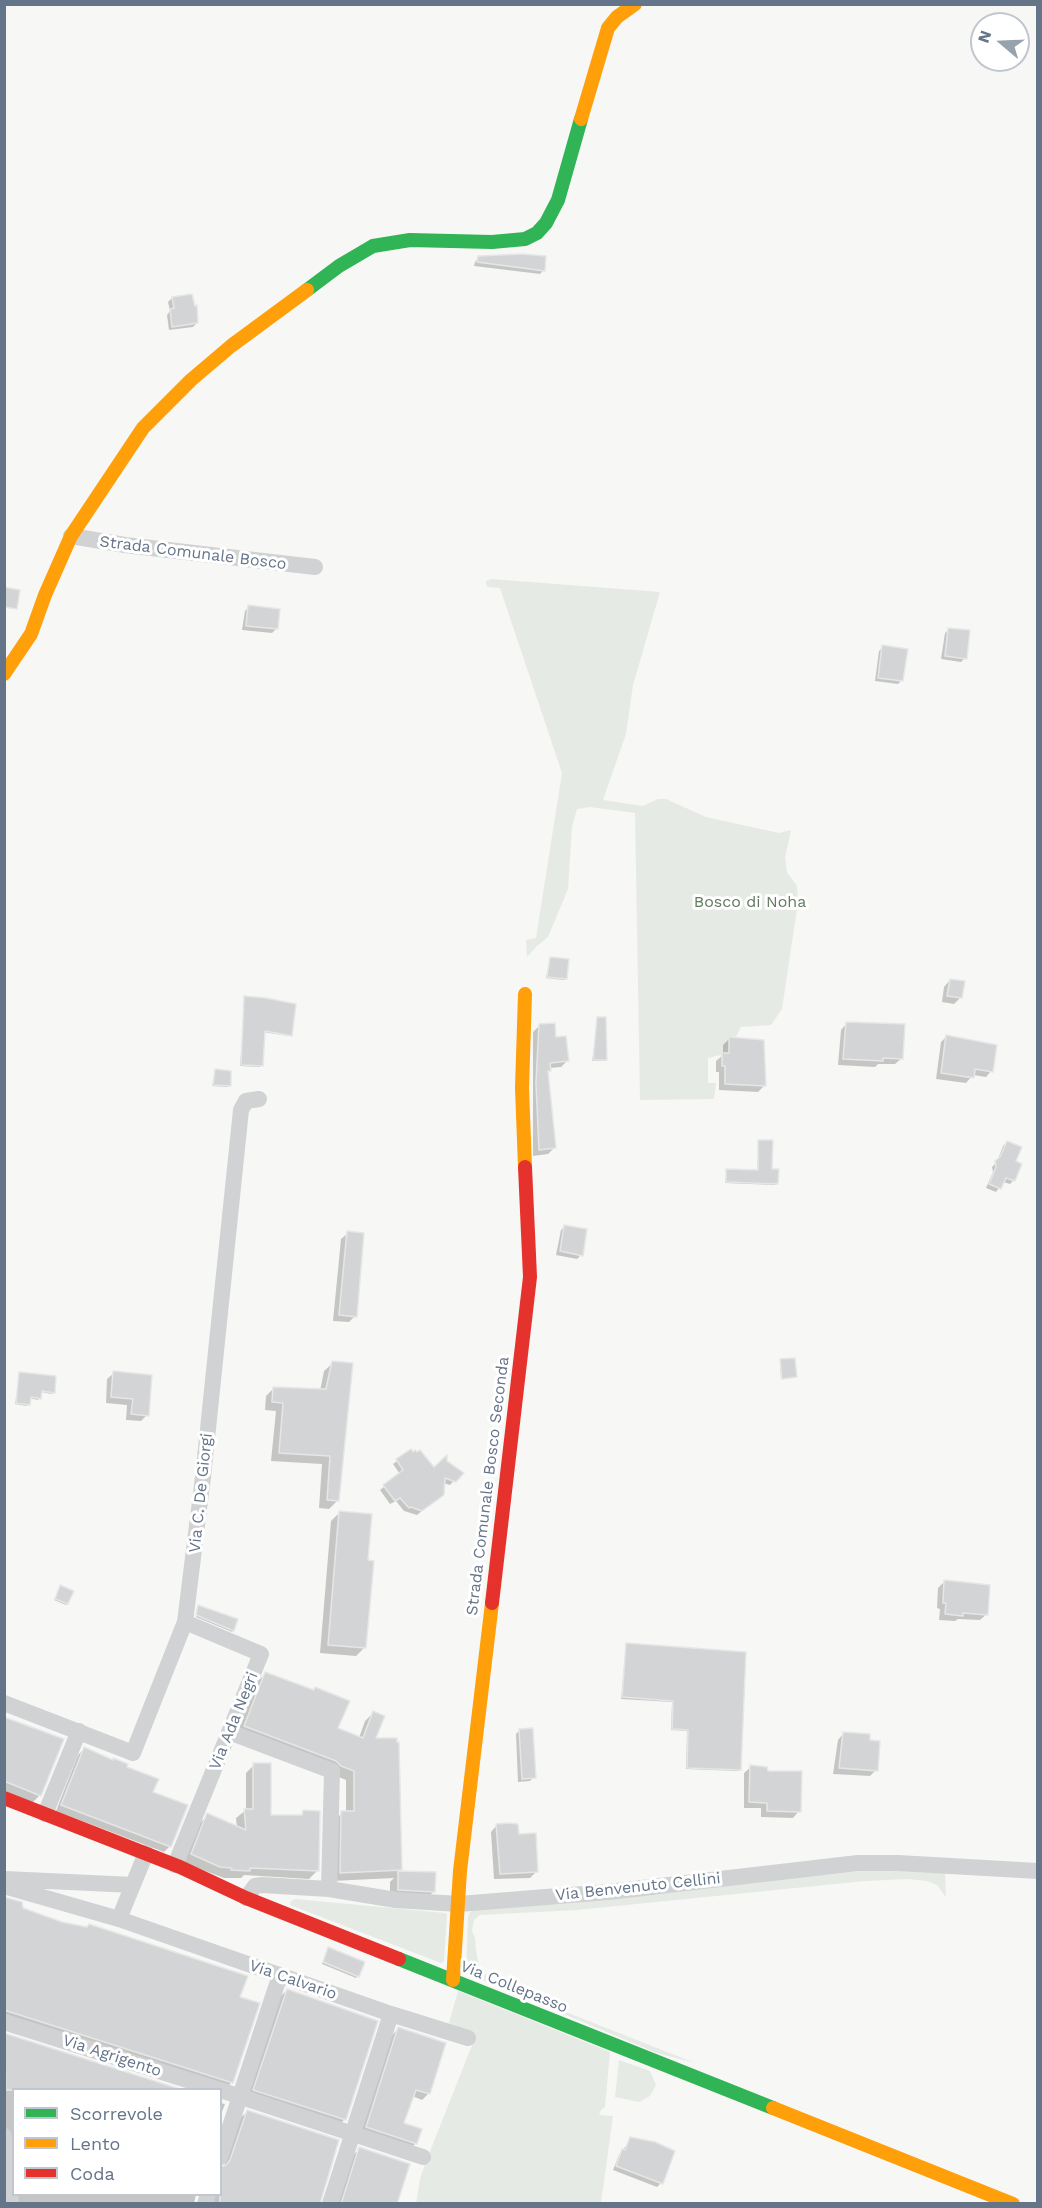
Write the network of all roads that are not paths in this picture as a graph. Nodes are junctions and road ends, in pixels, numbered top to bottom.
1 (635, 4) edge
2 (71, 536) junction
3 (315, 567) dead end
4 (4, 674) edge
5 (525, 994) dead end
6 (259, 1099) dead end
7 (185, 1622) junction
8 (4, 1703) edge
9 (79, 1731) junction
10 (230, 1732) junction
11 (4, 1798) edge
12 (45, 1814) junction
13 (146, 1853) junction
14 (175, 1865) junction
15 (1038, 1871) edge
16 (4, 1879) edge
17 (133, 1885) junction
18 (4, 1886) edge
19 (329, 1889) junction
20 (246, 1898) junction
21 (459, 1904) junction
22 (119, 1920) junction
23 (280, 1975) junction
24 (453, 1980) junction
25 (391, 2014) junction
26 (4, 2022) edge
27 (468, 2038) dead end
28 (214, 2088) edge
29 (222, 2091) edge
30 (240, 2096) junction
31 (353, 2133) junction
32 (4, 2136) edge
33 (222, 2151) edge
34 (423, 2157) dead end
35 (10, 2204) edge
36 (330, 2204) edge
37 (1012, 2204) edge

1 - 2 street
2 - 3 street, Strada Comunale Bosco
2 - 4 street
5 - 21 street, Strada Comunale Bosco Seconda
6 - 7 street, Via C. De Giorgi
7 - 9 street, Via C. De Giorgi
7 - 10 street, Via Ada Negri
8 - 9 street, Via C. De Giorgi
9 - 12 street
10 - 14 street, Via Ada Negri
10 - 19 street
11 - 12 street, Via Collepasso
12 - 13 street, Via Collepasso
13 - 14 street, Via Collepasso
13 - 17 street
14 - 20 street, Via Collepasso
15 - 21 street, Via Benvenuto Cellini
16 - 17 street
17 - 22 street
18 - 22 street, Via Calvario
19 - 20 street, Via Benvenuto Cellini
19 - 21 street, Via Benvenuto Cellini
20 - 24 street, Via Collepasso
21 - 24 street, Strada Comunale Bosco Seconda
22 - 23 street, Via Calvario
23 - 25 street, Via Calvario
23 - 30 street
24 - 37 street, Via Collepasso
25 - 27 street, Via Calvario
25 - 31 street
26 - 28 street, Via Agrigento
29 - 30 street, Via Agrigento
30 - 31 street, Via Agrigento
30 - 33 street
31 - 34 street, Via Agrigento
31 - 36 street
32 - 35 street

